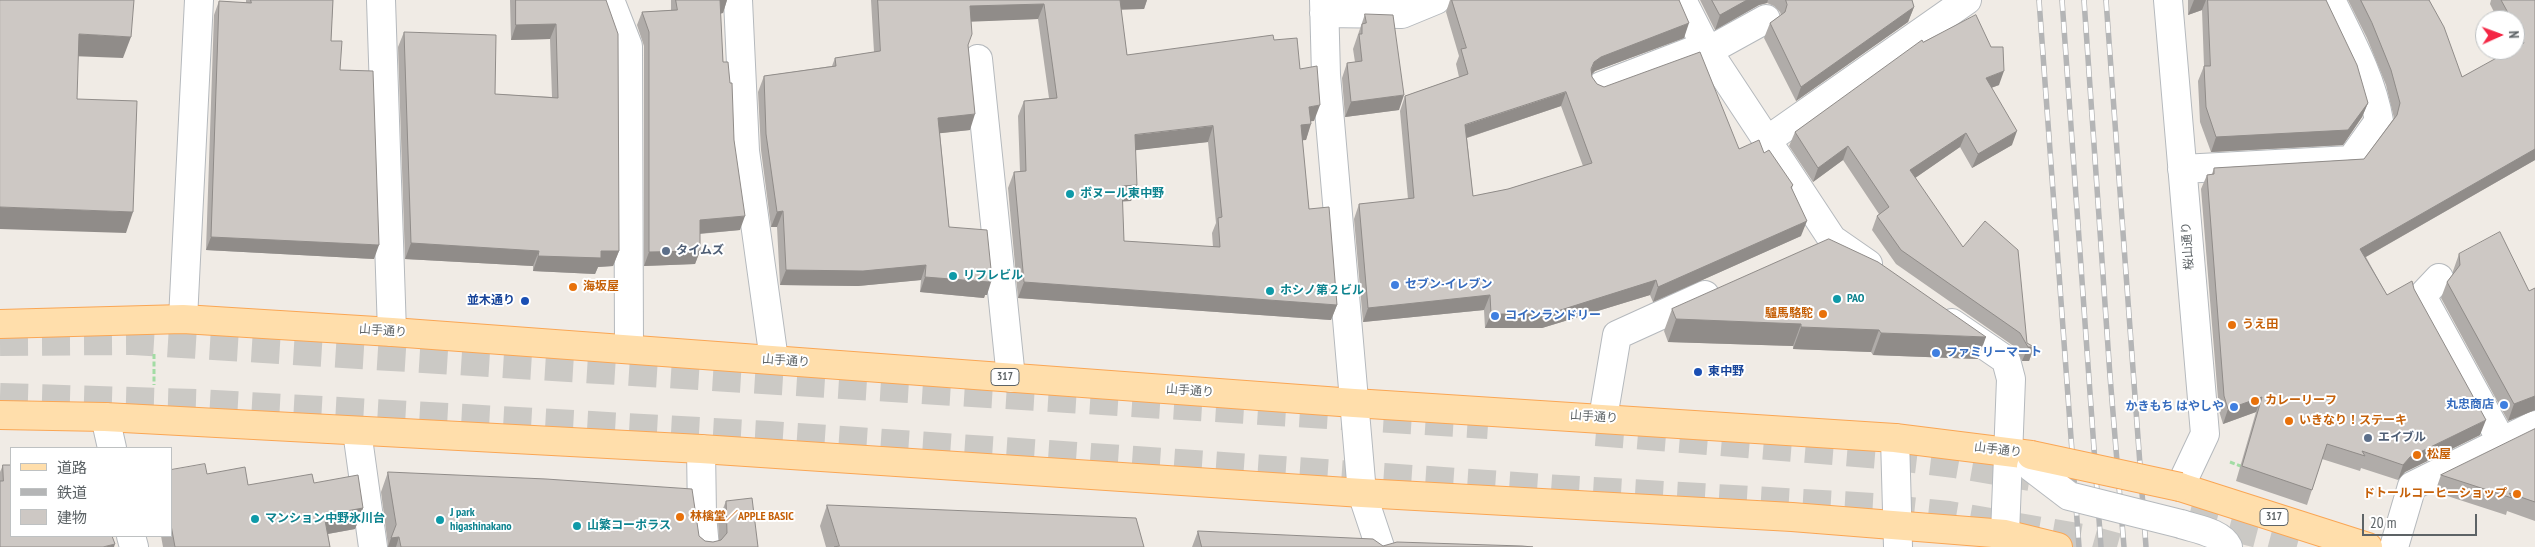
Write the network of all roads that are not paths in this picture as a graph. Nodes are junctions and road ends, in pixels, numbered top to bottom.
1 (199, 0) edge
2 (381, 0) edge
3 (610, 0) edge
4 (738, 0) edge
5 (1436, 0) edge
6 (1682, 0) edge
7 (1967, 0) edge
8 (2168, 0) edge
9 (2332, 0) edge
10 (1324, 7) edge
11 (1766, 19) dead end
12 (1707, 48) junction
13 (978, 58) dead end
14 (1601, 86) edge
15 (1766, 141) junction
16 (2182, 169) junction
17 (1832, 239) junction
18 (1805, 251) edge
19 (1888, 277) edge
20 (2439, 278) dead end
21 (1725, 287) edge
22 (1935, 311) edge
23 (183, 319) junction
24 (0, 324) edge
25 (392, 332) junction
26 (628, 349) junction
27 (774, 360) junction
28 (1011, 378) junction
29 (1354, 403) junction
30 (0, 415) edge
31 (105, 417) junction
32 (1603, 418) junction
33 (2535, 426) edge
34 (357, 431) junction
35 (1894, 438) junction
36 (2502, 442) junction
37 (112, 447) edge
38 (702, 449) junction
39 (2024, 458) junction
40 (2180, 487) junction
41 (1362, 493) junction
42 (1898, 536) edge
43 (2013, 540) edge
44 (373, 547) edge
45 (705, 547) edge
46 (1380, 547) edge
47 (2058, 547) edge
48 (2228, 547) edge
49 (2368, 547) edge
50 (2394, 547) edge

1 - 23 street
2 - 25 street
3 - 26 street
4 - 27 street
5 - 10 street
6 - 12 street
7 - 15 street
8 - 16 street, 桜山通り
9 - 16 street
10 - 29 street
11 - 12 street
12 - 14 street
12 - 15 street
13 - 28 street
15 - 17 street
16 - 40 street, 桜山通り
17 - 18 street
17 - 19 street
20 - 36 street
21 - 32 street
22 - 39 street
23 - 24 main road, 山手通り / 317
23 - 25 main road, 山手通り / 317
25 - 26 main road, 山手通り / 317
26 - 27 main road, 山手通り / 317
27 - 28 main road, 山手通り / 317
28 - 29 main road, 山手通り / 317
29 - 32 main road, 山手通り / 317
29 - 41 street
30 - 31 main road
31 - 34 main road
31 - 37 street
32 - 35 main road, 山手通り / 317
33 - 36 street
34 - 38 main road
34 - 44 street
35 - 39 main road, 山手通り / 317
35 - 42 street
36 - 50 street
38 - 41 main road
38 - 45 street
39 - 40 main road, 山手通り / 317, bridge
39 - 43 street
39 - 48 street, bridge
40 - 49 main road, 山手通り / 317
41 - 42 main road
41 - 46 street
42 - 43 main road
43 - 47 main road

